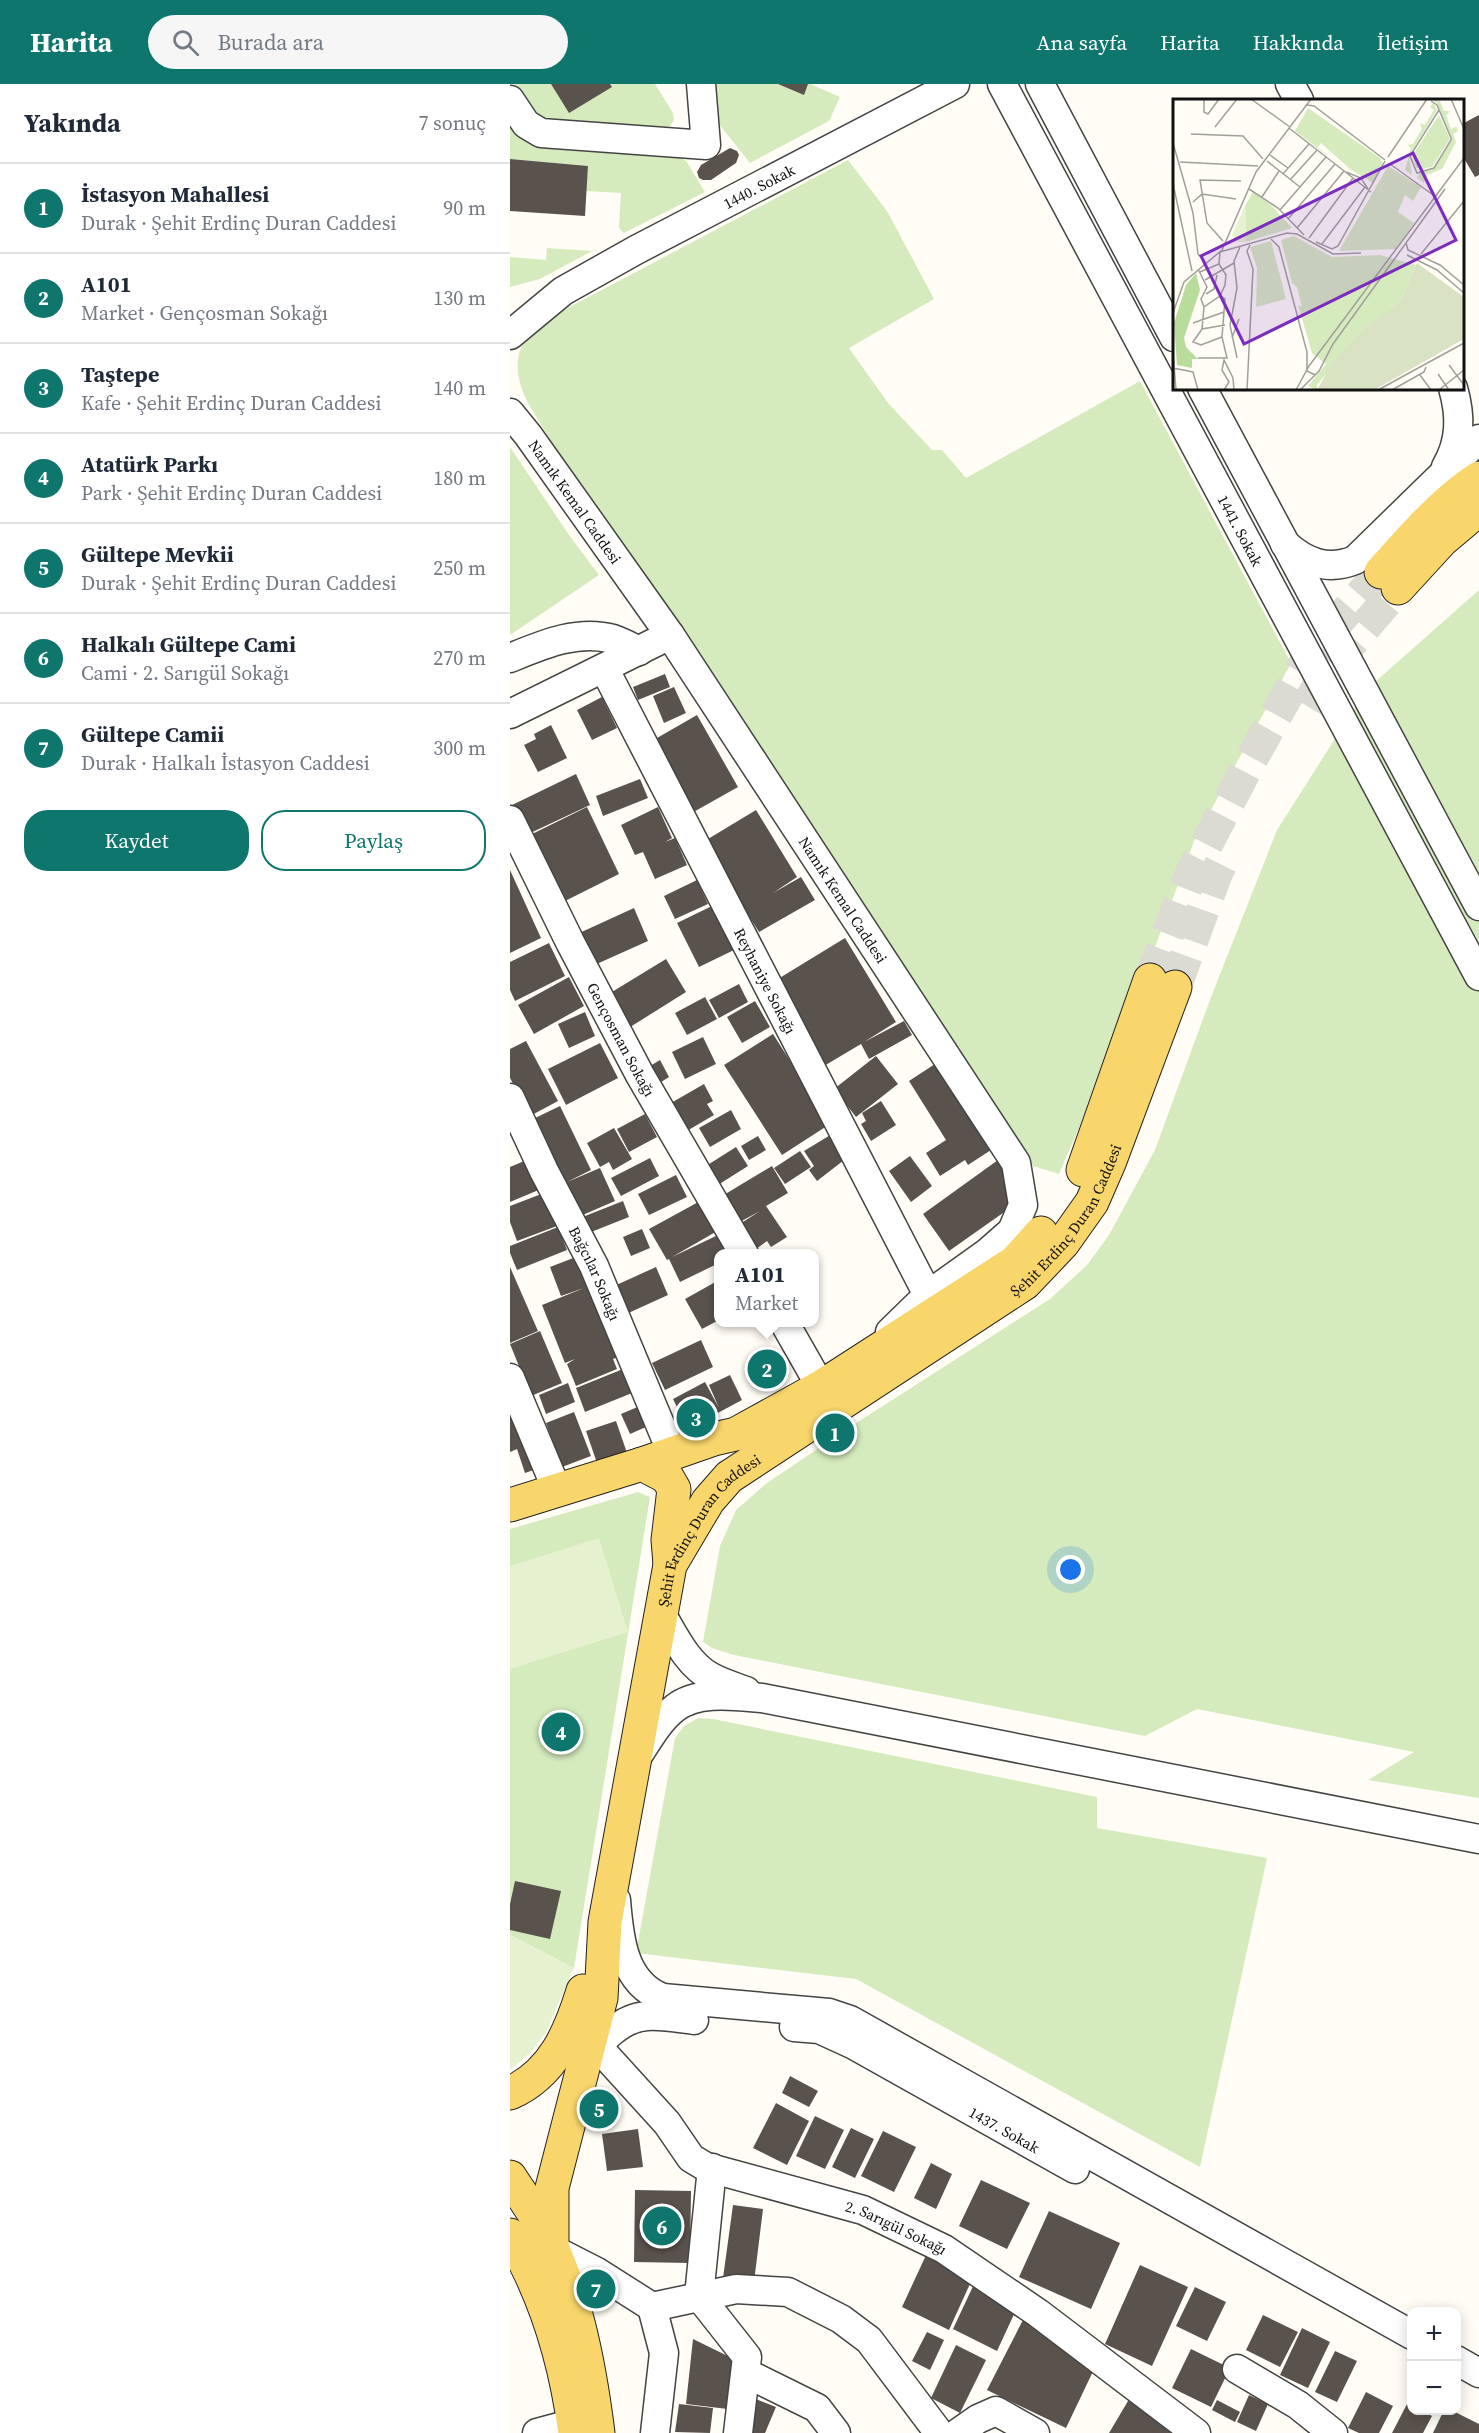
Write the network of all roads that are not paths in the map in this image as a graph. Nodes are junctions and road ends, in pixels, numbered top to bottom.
1 (701, 84) edge
2 (955, 84) edge
3 (1002, 84) edge
4 (1040, 84) edge
5 (1290, 84) edge
6 (1298, 99) edge
7 (510, 100) edge
8 (563, 291) junction
9 (510, 306) edge
10 (510, 335) edge
11 (1173, 335) edge
12 (1203, 390) edge
13 (1452, 390) edge
14 (1461, 390) edge
15 (510, 395) edge
16 (1479, 402) edge
17 (516, 419) edge
18 (1479, 439) edge
19 (1443, 471) junction
20 (1479, 478) edge
21 (1479, 509) edge
22 (1285, 544) junction
23 (670, 635) junction
24 (639, 651) junction
25 (510, 658) edge
26 (604, 668) junction
27 (510, 714) edge
28 (510, 820) edge
29 (1479, 906) edge
30 (1479, 976) edge
31 (510, 1098) edge
32 (741, 1249) edge
33 (928, 1295) junction
34 (786, 1327) edge
35 (858, 1363) junction
36 (510, 1378) edge
37 (821, 1387) junction
38 (714, 1438) junction
39 (672, 1453) junction
40 (642, 1464) junction
41 (729, 1477) junction
42 (557, 1490) junction
43 (510, 1505) edge
44 (670, 1565) junction
45 (662, 1615) junction
46 (762, 1698) junction
47 (633, 1763) junction
48 (1479, 1839) edge
49 (614, 1880) junction
50 (605, 1922) junction
51 (590, 2055) junction
52 (510, 2093) edge
53 (712, 2168) junction
54 (510, 2177) edge
55 (510, 2235) edge
56 (552, 2249) junction
57 (699, 2296) junction
58 (652, 2307) junction
59 (1407, 2332) edge
60 (1407, 2354) edge
61 (1461, 2364) edge
62 (1237, 2369) dead end
63 (746, 2373) junction
64 (1479, 2373) edge
65 (1461, 2385) edge
66 (1479, 2395) edge
67 (582, 2430) edge
68 (537, 2433) edge
69 (655, 2433) edge
70 (738, 2433) edge
71 (836, 2433) edge
72 (939, 2433) edge
73 (958, 2433) edge
74 (1035, 2433) edge
75 (1196, 2433) edge
76 (1333, 2433) edge

1 - 7 street
2 - 8 street, 1440. Sokak
3 - 30 street, 1441. Sokak
4 - 11 street
5 - 6 street
8 - 9 street
8 - 10 street
12 - 22 street
13 - 19 street
14 - 16 street
15 - 17 street, Namık Kemal Caddesi
17 - 23 street, Namık Kemal Caddesi
18 - 19 street
19 - 22 street
20 - 21 main road
22 - 29 street
23 - 24 street
23 - 33 street, Namık Kemal Caddesi
24 - 25 street
24 - 26 street
26 - 27 street
26 - 33 street, Reyhaniye Sokağı
28 - 32 street, Gençosman Sokağı
31 - 39 street, Bağcılar Sokağı
33 - 35 street
34 - 37 street
35 - 37 main road, Şehit Erdinç Duran Caddesi
35 - 41 main road, Şehit Erdinç Duran Caddesi
36 - 42 street
37 - 38 main road, Şehit Erdinç Duran Caddesi
38 - 39 main road, Şehit Erdinç Duran Caddesi
38 - 41 main road
39 - 40 main road, Şehit Erdinç Duran Caddesi
40 - 42 main road, Şehit Erdinç Duran Caddesi
40 - 44 main road
41 - 44 main road, Şehit Erdinç Duran Caddesi
42 - 43 main road, Şehit Erdinç Duran Caddesi
44 - 45 main road, Şehit Erdinç Duran Caddesi
45 - 46 street
45 - 47 main road, Şehit Erdinç Duran Caddesi
46 - 47 street
46 - 48 street
47 - 49 main road, Şehit Erdinç Duran Caddesi
49 - 50 main road, Şehit Erdinç Duran Caddesi
49 - 59 street
50 - 51 main road, Şehit Erdinç Duran Caddesi
50 - 52 main road
51 - 53 street, 2. Sarıgül Sokağı
51 - 56 main road, Şehit Erdinç Duran Caddesi
51 - 60 street, 1437. Sokak
53 - 57 street
53 - 75 street, 2. Sarıgül Sokağı
54 - 56 main road
55 - 67 main road
56 - 58 street
56 - 67 main road
57 - 58 street
57 - 63 street
57 - 72 street
58 - 69 street
61 - 64 street
62 - 76 street
63 - 70 street
63 - 71 street
65 - 66 street
67 - 68 street
73 - 74 street

